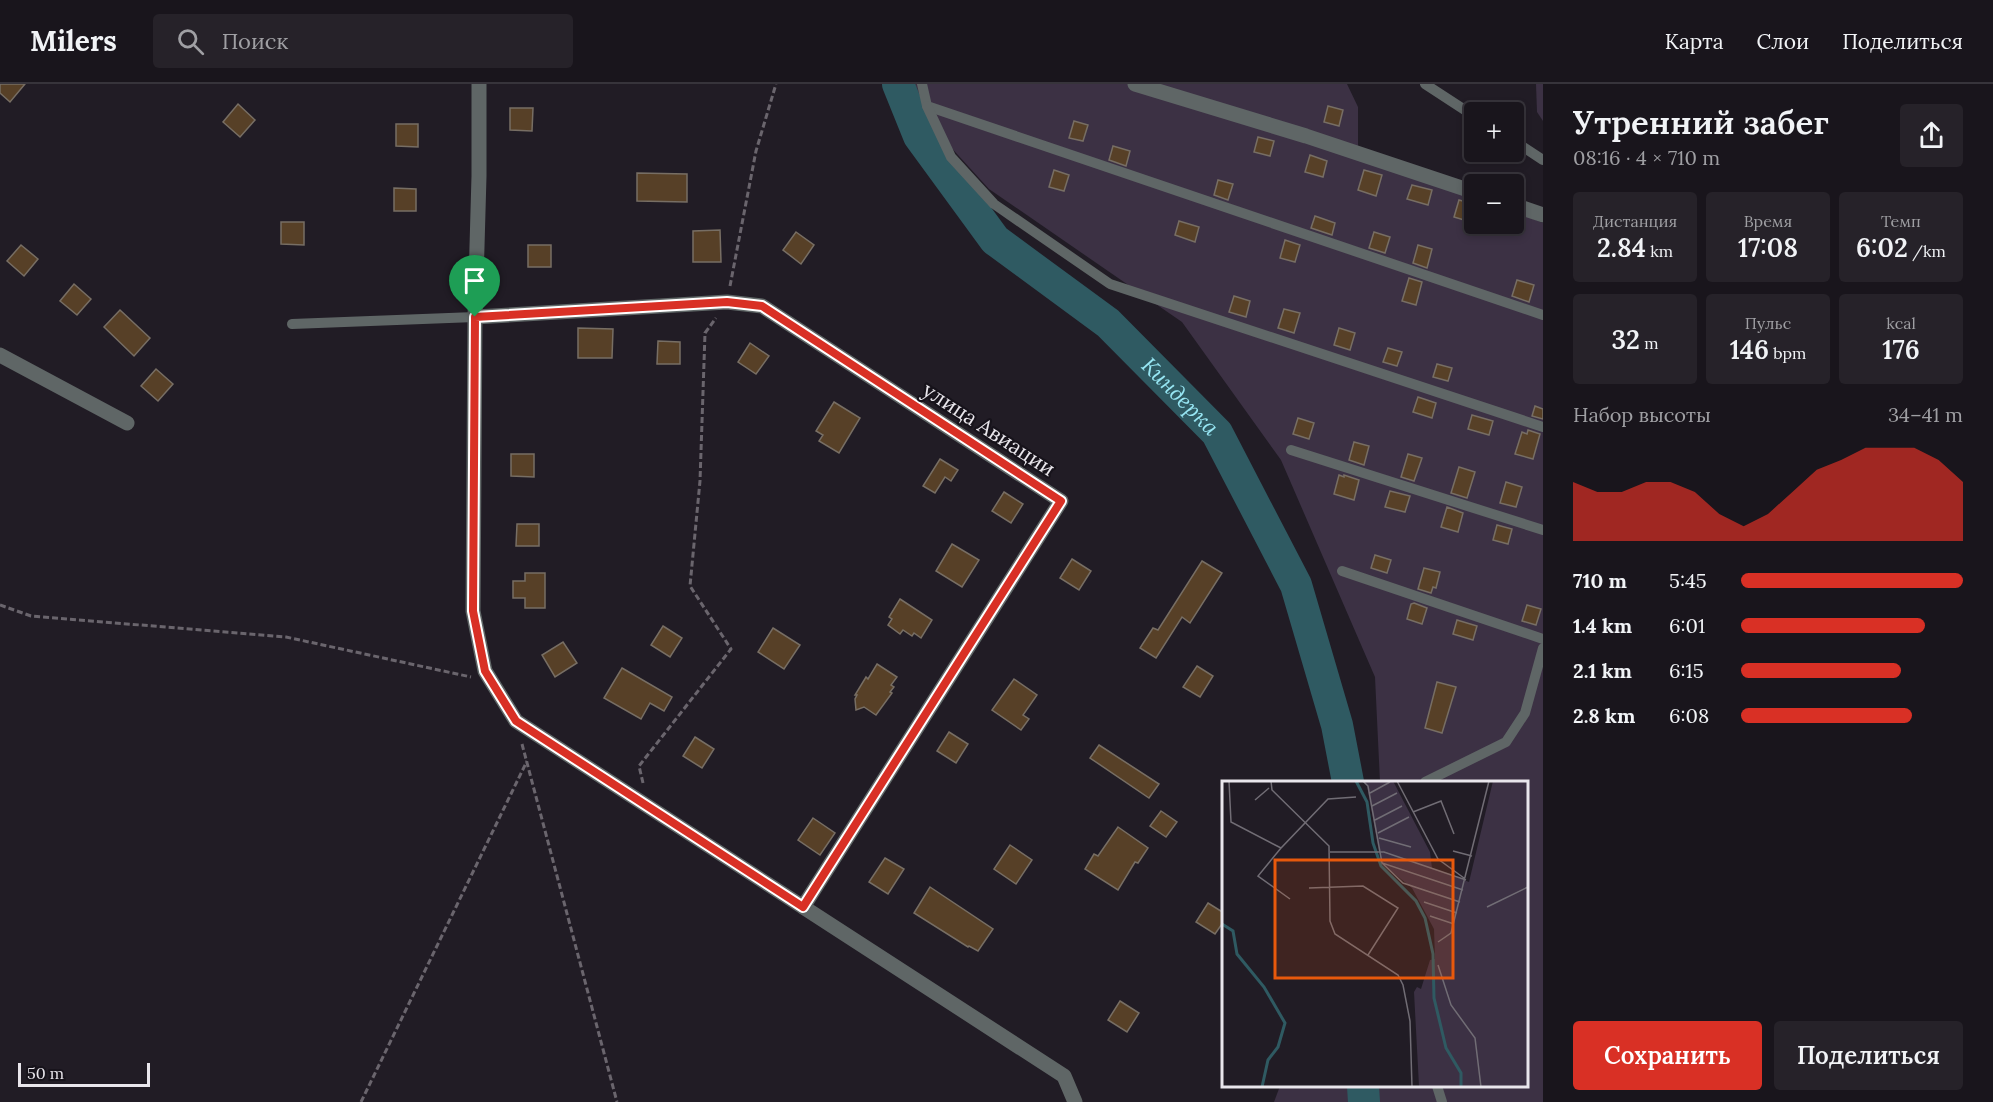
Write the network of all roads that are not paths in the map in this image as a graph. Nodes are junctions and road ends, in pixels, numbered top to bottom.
1 (479, 84) edge
2 (922, 84) edge
3 (1135, 84) edge
4 (1425, 84) edge
5 (927, 106) junction
6 (1464, 109) edge
7 (1524, 148) edge
8 (1543, 160) edge
9 (1464, 189) edge
10 (1524, 208) edge
11 (1543, 215) edge
12 (1543, 315) edge
13 (475, 317) junction
14 (292, 324) dead end
15 (0, 355) edge
16 (127, 423) dead end
17 (1543, 427) edge
18 (1290, 450) dead end
19 (1543, 530) edge
20 (1342, 571) dead end
21 (1543, 639) edge
22 (1543, 648) edge
23 (1429, 781) edge
24 (803, 907) junction
25 (1437, 1087) edge
26 (1075, 1102) edge
27 (1442, 1102) edge

1 - 13 street
2 - 5 lane
3 - 9 street
4 - 6 lane
5 - 12 lane
5 - 17 lane
7 - 8 lane
10 - 11 street
13 - 14 lane
13 - 24 street
13 - 24 street, улица Авиации
15 - 16 street
18 - 19 lane
20 - 21 lane
22 - 23 lane
24 - 26 street
25 - 27 lane

